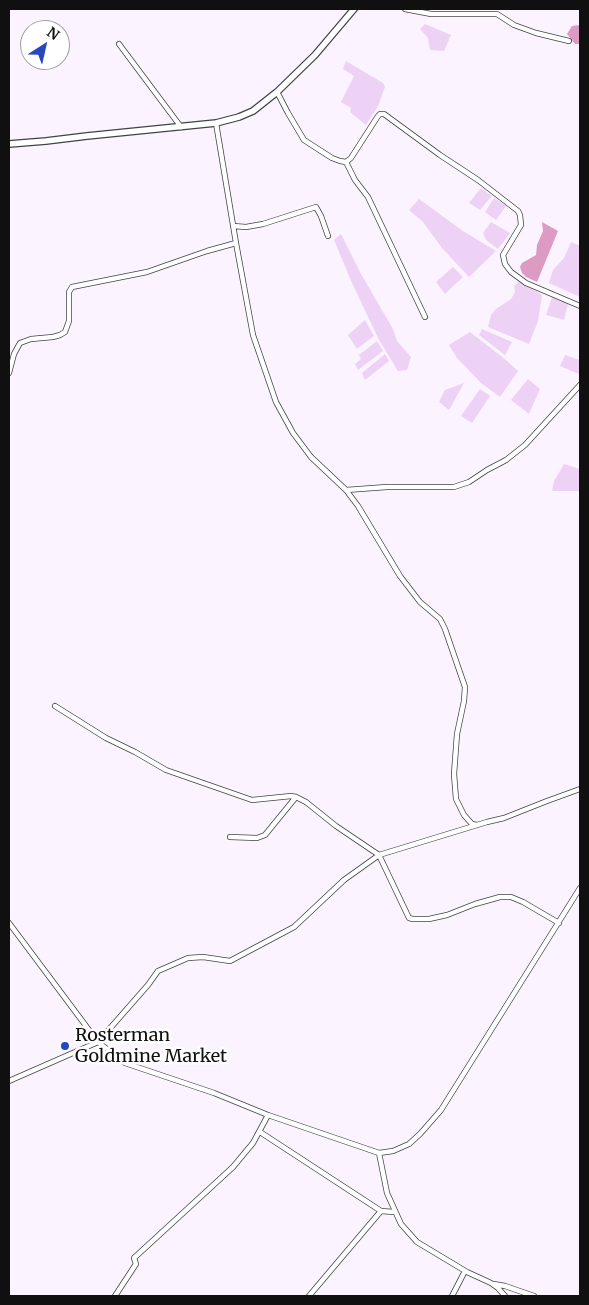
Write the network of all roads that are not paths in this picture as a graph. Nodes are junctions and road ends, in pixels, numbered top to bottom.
1 (354, 9) edge
2 (405, 9) edge
3 (569, 41) dead end
4 (119, 44) dead end
5 (277, 92) junction
6 (216, 123) junction
7 (181, 127) junction
8 (9, 144) edge
9 (346, 162) junction
10 (233, 226) junction
11 (328, 236) dead end
12 (236, 243) junction
13 (580, 306) edge
14 (424, 316) dead end
15 (9, 373) edge
16 (580, 385) edge
17 (346, 490) junction
18 (55, 706) dead end
19 (580, 789) edge
20 (296, 797) junction
21 (477, 825) junction
22 (230, 837) dead end
23 (378, 855) junction
24 (580, 888) edge
25 (9, 923) edge
26 (559, 923) junction
27 (98, 1042) junction
28 (9, 1082) edge
29 (268, 1115) junction
30 (260, 1132) junction
31 (379, 1153) junction
32 (381, 1211) junction
33 (394, 1212) junction
34 (465, 1271) junction
35 (491, 1283) junction
36 (115, 1296) edge
37 (308, 1296) edge
38 (452, 1296) edge
39 (505, 1296) edge
40 (534, 1296) edge

1 - 5 street
2 - 3 street
4 - 7 street
5 - 6 street
5 - 9 street
6 - 7 street
6 - 10 street
7 - 8 street
9 - 13 street
9 - 14 street
10 - 11 street
10 - 12 street
12 - 15 street
12 - 17 street
16 - 17 street
17 - 21 street
18 - 20 street
19 - 21 street
20 - 22 street
20 - 23 street
21 - 23 street
23 - 26 street
23 - 27 street
24 - 26 street
25 - 27 street
26 - 31 street
27 - 28 street
27 - 29 street
29 - 30 street
29 - 31 street
30 - 32 street
30 - 36 street
31 - 33 street
32 - 33 street
32 - 37 street
33 - 34 street
34 - 35 street
34 - 38 street
35 - 39 street
35 - 40 street

